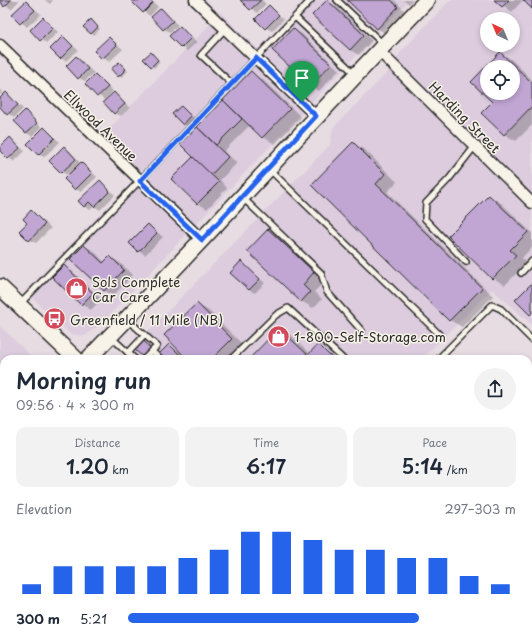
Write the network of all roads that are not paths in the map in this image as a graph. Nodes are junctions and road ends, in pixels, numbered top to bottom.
1 (195, 0) edge
2 (311, 0) edge
3 (337, 0) edge
4 (427, 0) edge
5 (295, 17) junction
6 (225, 29) junction
7 (0, 45) edge
8 (381, 47) junction
9 (256, 58) junction
10 (356, 74) junction
11 (231, 83) junction
12 (316, 116) junction
13 (475, 146) junction
14 (268, 168) junction
15 (140, 181) junction
16 (242, 197) junction
17 (532, 203) edge
18 (202, 240) junction
19 (532, 261) edge
20 (466, 262) dead end
21 (521, 273) dead end
22 (0, 287) edge
23 (19, 305) junction
24 (127, 319) junction
25 (362, 331) dead end
26 (439, 334) dead end
27 (145, 335) junction
28 (110, 336) junction
29 (532, 340) edge
30 (152, 351) junction
31 (128, 353) junction
32 (72, 355) edge
33 (92, 355) edge
34 (130, 355) edge
35 (148, 355) edge
36 (156, 355) edge
37 (235, 355) edge
38 (339, 355) edge
39 (442, 355) edge

1 - 6 street
2 - 5 lane
3 - 8 lane
4 - 8 main road
5 - 9 lane
5 - 10 lane
6 - 9 street
6 - 11 lane
7 - 15 street, Ellwood Avenue
8 - 10 main road
8 - 13 street, Harding Street
9 - 11 lane
9 - 12 street
10 - 12 main road
11 - 15 lane
12 - 14 main road
13 - 17 street, Harding Street
13 - 20 lane
14 - 16 main road
14 - 26 lane
15 - 18 street, Ellwood Avenue
15 - 23 lane
16 - 18 main road
16 - 25 lane
18 - 24 main road
19 - 21 lane
22 - 23 main road
23 - 32 main road
24 - 27 lane
24 - 28 main road
27 - 30 lane
27 - 31 lane
28 - 31 lane
28 - 33 main road
29 - 39 lane
30 - 35 lane
30 - 36 lane
31 - 34 lane
37 - 38 lane

